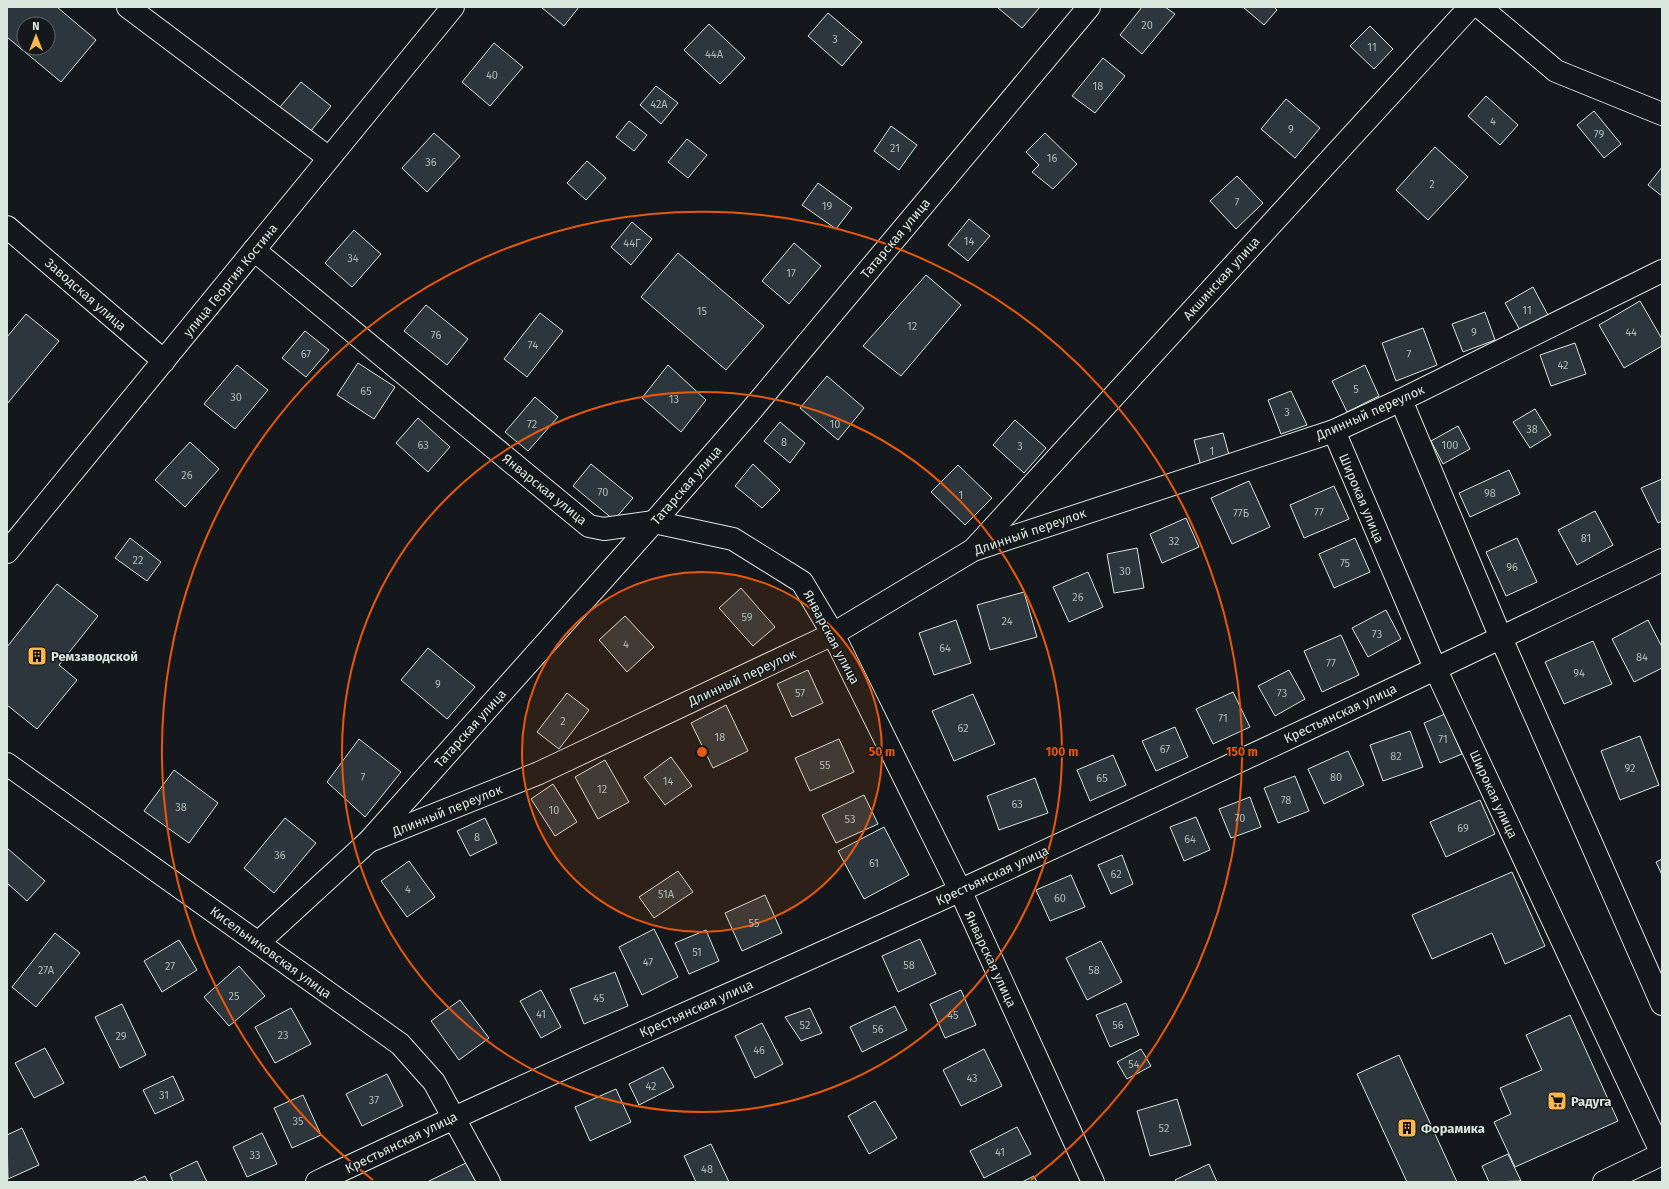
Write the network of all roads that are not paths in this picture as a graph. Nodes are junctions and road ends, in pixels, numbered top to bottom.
1 (128, 7) edge
2 (453, 7) edge
3 (1089, 7) edge
4 (1470, 7) edge
5 (1480, 7) edge
6 (1662, 114) edge
7 (329, 158) junction
8 (7, 227) edge
9 (254, 250) junction
10 (1662, 271) edge
11 (164, 361) junction
12 (1401, 400) junction
13 (1334, 431) junction
14 (654, 522) junction
15 (973, 550) junction
16 (7, 552) edge
17 (1662, 560) edge
18 (833, 634) junction
19 (1501, 638) junction
20 (1435, 668) junction
21 (7, 764) edge
22 (369, 841) junction
23 (960, 890) junction
24 (259, 942) junction
25 (1662, 1004) edge
26 (452, 1117) junction
27 (1662, 1154) edge
28 (317, 1182) edge
29 (489, 1182) edge
30 (1093, 1182) edge
31 (1604, 1182) edge

1 - 7 street
2 - 7 street, улица Георгия Костина
3 - 14 street, Татарская улица
4 - 15 street, Акшинская улица
5 - 6 street
7 - 9 street, улица Георгия Костина
8 - 11 street, Заводская улица
9 - 11 street, улица Георгия Костина
9 - 14 street, Январская улица
10 - 12 street, Длинный переулок
11 - 16 street, улица Георгия Костина
12 - 13 street, Длинный переулок
12 - 19 street
13 - 15 street, Длинный переулок
13 - 20 street, Широкая улица
14 - 18 street, Январская улица
14 - 22 street, Татарская улица
15 - 18 street, Длинный переулок
17 - 19 street, Крестьянская улица
18 - 22 street, Длинный переулок
18 - 23 street, Январская улица
19 - 20 street, Крестьянская улица
19 - 25 street
20 - 23 street, Крестьянская улица
20 - 27 street, Широкая улица
21 - 24 street, Кисельниковская улица
22 - 24 street, Татарская улица
23 - 26 street, Крестьянская улица
23 - 30 street, Январская улица
24 - 26 street, Кисельниковская улица
26 - 28 street, Крестьянская улица
26 - 29 street, Кисельниковская улица
27 - 31 street

